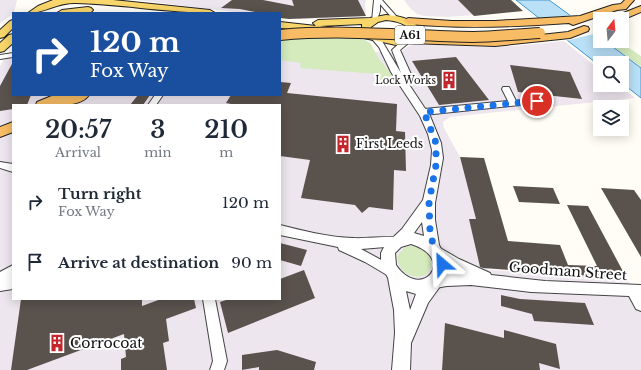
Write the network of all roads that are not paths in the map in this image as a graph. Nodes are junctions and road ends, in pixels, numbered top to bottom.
1 (86, 0) edge
2 (378, 0) edge
3 (630, 0) edge
4 (34, 1) edge
5 (616, 4) edge
6 (50, 5) edge
7 (641, 8) edge
8 (135, 11) junction
9 (25, 12) edge
10 (35, 12) edge
11 (70, 12) edge
12 (148, 12) edge
13 (200, 12) edge
14 (629, 13) edge
15 (395, 18) junction
16 (372, 20) junction
17 (281, 21) edge
18 (408, 22) junction
19 (583, 24) junction
20 (281, 25) edge
21 (12, 26) edge
22 (12, 29) edge
23 (281, 30) edge
24 (538, 31) junction
25 (281, 35) edge
26 (373, 37) junction
27 (408, 40) junction
28 (6, 42) edge
29 (12, 55) edge
30 (0, 57) edge
31 (506, 89) dead end
32 (62, 96) edge
33 (81, 96) edge
34 (413, 96) junction
35 (549, 100) dead end
36 (513, 103) junction
37 (44, 104) edge
38 (63, 104) edge
39 (424, 112) junction
40 (12, 118) edge
41 (0, 123) edge
42 (12, 127) edge
43 (0, 132) edge
44 (0, 166) edge
45 (12, 168) edge
46 (429, 202) junction
47 (281, 230) edge
48 (399, 241) junction
49 (335, 243) junction
50 (434, 249) junction
51 (12, 272) edge
52 (393, 274) junction
53 (0, 279) edge
54 (493, 280) junction
55 (12, 283) edge
56 (434, 283) junction
57 (0, 285) edge
58 (637, 291) edge
59 (209, 300) edge
60 (641, 305) edge
61 (404, 345) junction
62 (217, 370) edge
63 (401, 370) edge

1 - 6 main road
1 - 13 main road
2 - 15 street
2 - 16 street
3 - 5 highway
4 - 6 main road
4 - 9 main road
5 - 19 highway, A61
6 - 8 main road
6 - 10 main road
7 - 14 highway
8 - 11 main road
8 - 12 main road
15 - 16 main road
15 - 18 main road
16 - 17 main road
16 - 26 main road
18 - 24 highway
18 - 27 main road
19 - 24 highway, A61
19 - 24 highway
20 - 26 main road
21 - 28 main road
22 - 28 main road
23 - 24 highway, A61
24 - 25 highway, A61, bridge
24 - 27 highway
26 - 27 main road
26 - 34 street
27 - 34 street
29 - 30 street
31 - 36 street
32 - 37 highway
33 - 38 highway
34 - 39 street
35 - 36 street
36 - 39 street
39 - 46 street
40 - 41 highway
42 - 43 highway
44 - 45 street
46 - 48 street
46 - 50 street
47 - 49 street
48 - 49 street
48 - 50 street
48 - 52 street
49 - 52 street
50 - 54 street, Goodman Street
50 - 56 street
51 - 53 street
52 - 56 street
52 - 61 street
54 - 56 street, Goodman Street
54 - 58 street, Goodman Street
55 - 57 street
56 - 61 street
58 - 60 street
59 - 62 street
61 - 63 street

